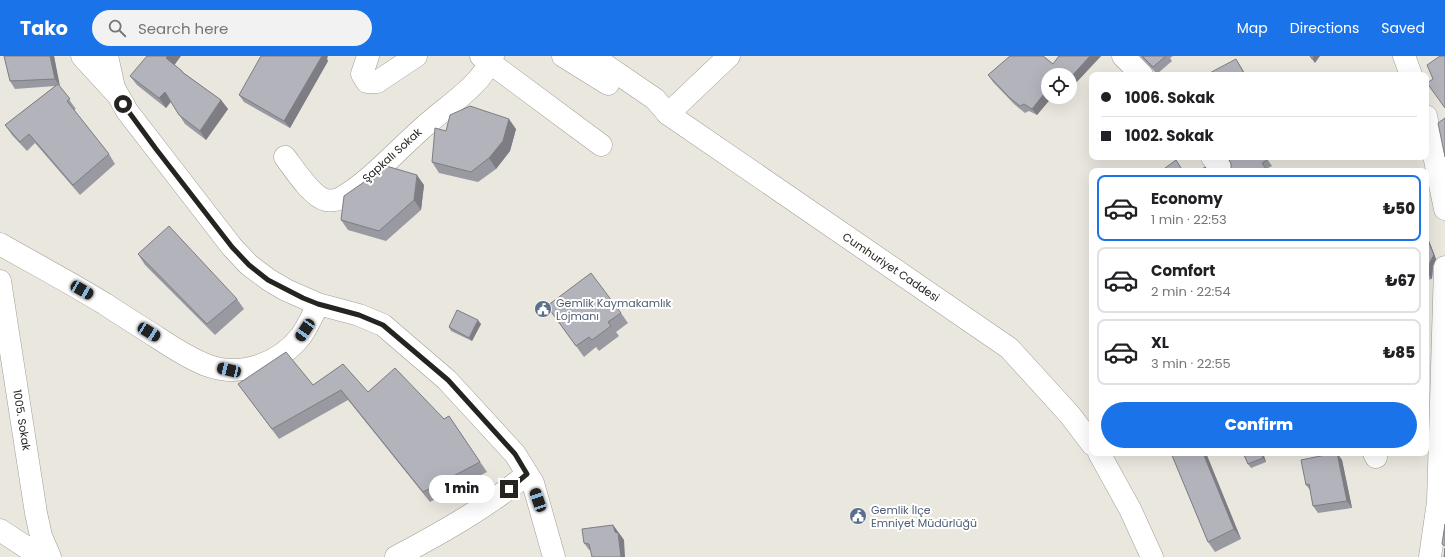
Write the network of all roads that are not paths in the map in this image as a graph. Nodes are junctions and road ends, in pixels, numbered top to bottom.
1 (82, 56) edge
2 (107, 56) edge
3 (368, 56) edge
4 (416, 56) edge
5 (563, 56) edge
6 (592, 56) edge
7 (729, 56) edge
8 (1123, 56) edge
9 (1404, 56) edge
10 (488, 58) edge
11 (1139, 72) edge
12 (1410, 72) edge
13 (119, 97) junction
14 (668, 114) junction
15 (1429, 131) edge
16 (601, 145) dead end
17 (285, 157) dead end
18 (1214, 160) edge
19 (1221, 168) edge
20 (1445, 209) edge
21 (0, 244) edge
22 (1445, 267) edge
23 (0, 281) edge
24 (318, 304) junction
25 (1089, 440) edge
26 (1101, 456) edge
27 (527, 474) junction
28 (0, 530) edge
29 (41, 557) edge
30 (50, 557) edge
31 (396, 557) edge
32 (554, 557) edge
33 (1152, 557) edge
34 (1430, 557) edge

1 - 13 street
2 - 13 street
3 - 4 street
5 - 14 street, Cumhuriyet Caddesi
6 - 14 street, Cumhuriyet Caddesi
7 - 14 street
8 - 11 street
9 - 12 street
10 - 16 street
10 - 17 street, Şapkalı Sokak
13 - 24 street
14 - 25 street, Cumhuriyet Caddesi
15 - 20 street
18 - 19 street
21 - 24 street
22 - 34 street
23 - 30 street, 1005. Sokak
24 - 27 street
26 - 33 street
27 - 31 street
27 - 32 street
28 - 29 street

